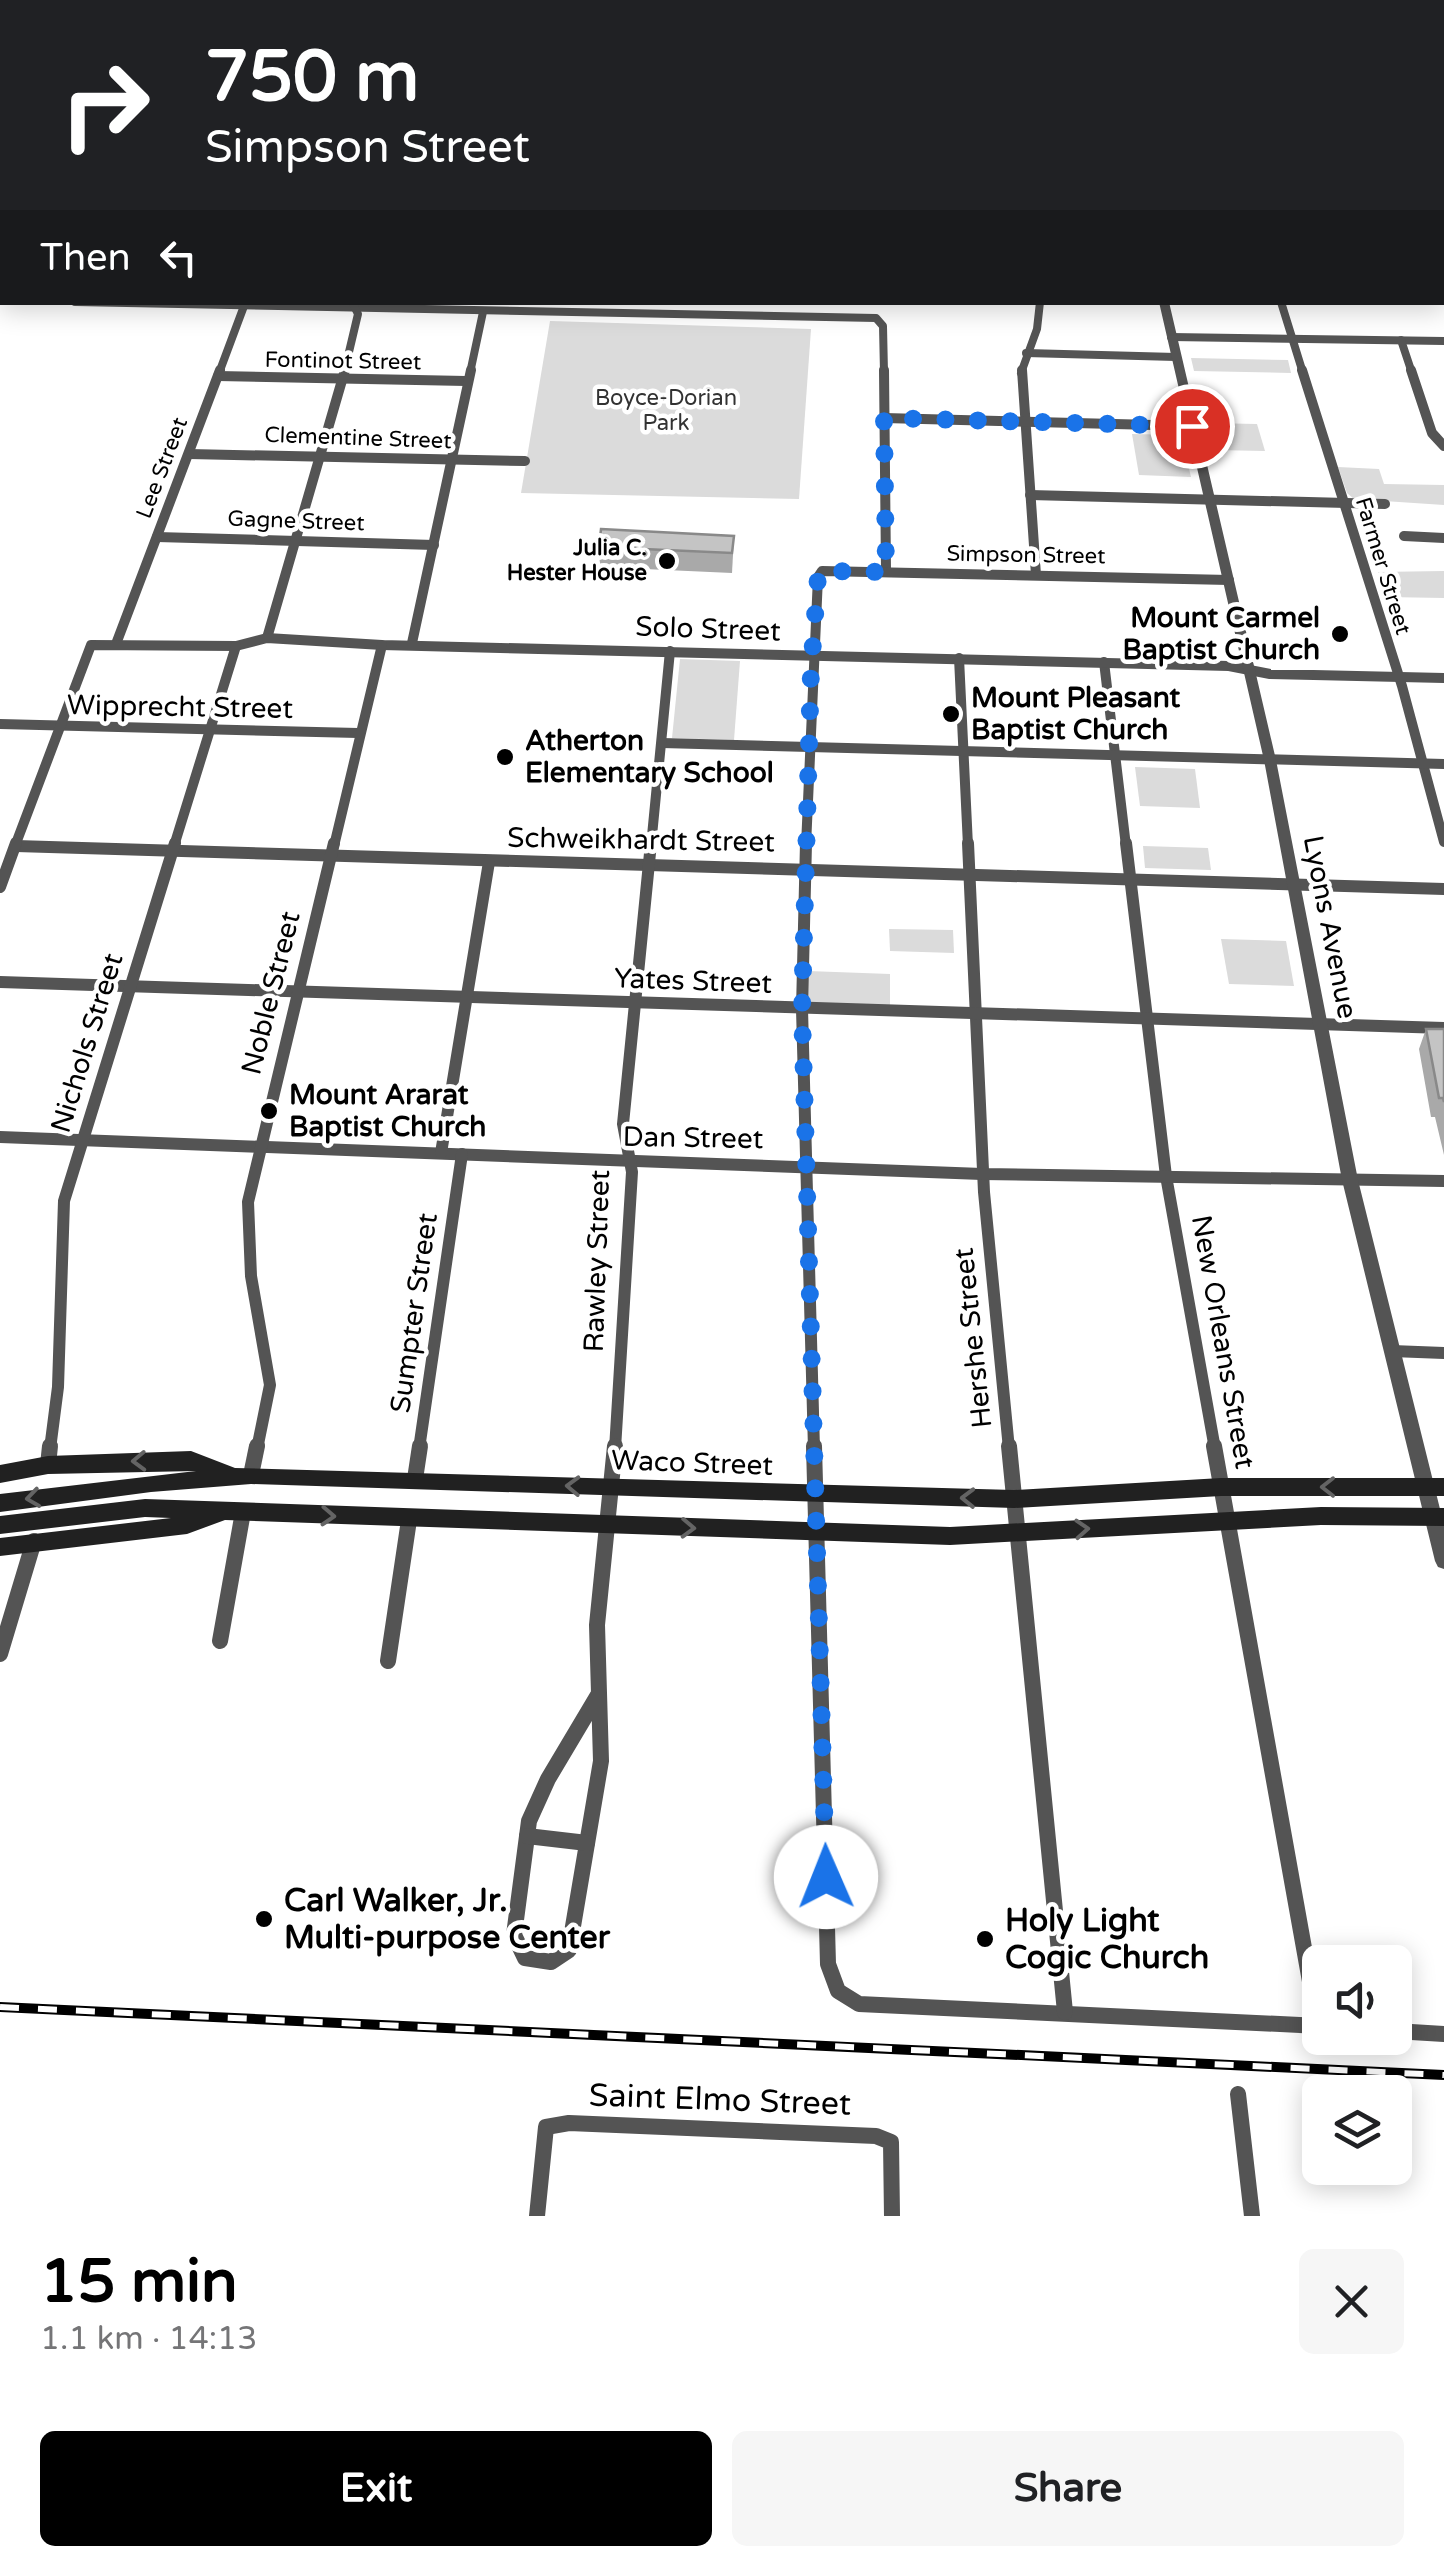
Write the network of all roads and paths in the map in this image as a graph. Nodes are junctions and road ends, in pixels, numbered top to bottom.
1 (226, 305) edge
2 (353, 305) edge
3 (677, 305) edge
4 (837, 305) edge
5 (1040, 305) edge
6 (1165, 305) edge
7 (1282, 305) edge
8 (244, 306) junction
9 (511, 307) edge
10 (483, 312) junction
11 (837, 316) junction
12 (675, 317) junction
13 (1172, 337) junction
14 (1292, 338) junction
15 (1401, 340) junction
16 (1444, 341) edge
17 (1026, 353) junction
18 (1176, 357) junction
19 (218, 376) junction
20 (344, 378) junction
21 (466, 381) junction
22 (884, 418) junction
23 (1024, 422) junction
24 (1192, 426) junction
25 (1444, 446) edge
26 (189, 454) junction
27 (321, 456) junction
28 (450, 461) junction
29 (525, 461) dead end
30 (1030, 496) junction
31 (1210, 501) junction
32 (1344, 503) junction
33 (1385, 504) dead end
34 (1404, 536) dead end
35 (158, 538) junction
36 (1444, 538) edge
37 (295, 541) junction
38 (434, 545) junction
39 (886, 572) junction
40 (1036, 575) junction
41 (1229, 580) junction
42 (267, 638) junction
43 (412, 643) junction
44 (116, 644) junction
45 (382, 644) junction
46 (236, 646) junction
47 (670, 651) junction
48 (812, 655) junction
49 (959, 658) junction
50 (1104, 662) junction
51 (1250, 670) junction
52 (1398, 677) junction
53 (1444, 678) edge
54 (0, 724) edge
55 (61, 726) junction
56 (208, 730) junction
57 (358, 734) junction
58 (662, 743) junction
59 (810, 747) junction
60 (962, 750) junction
61 (1115, 753) junction
62 (1270, 760) junction
63 (1423, 763) junction
64 (1444, 764) edge
65 (1444, 842) edge
66 (16, 846) junction
67 (172, 850) junction
68 (330, 856) junction
69 (489, 862) junction
70 (647, 867) junction
71 (806, 868) junction
72 (969, 872) junction
73 (1131, 879) junction
74 (1293, 883) junction
75 (0, 887) edge
76 (1444, 889) edge
77 (0, 982) edge
78 (131, 986) junction
79 (297, 993) junction
80 (466, 1000) junction
81 (634, 1004) junction
82 (802, 1010) junction
83 (976, 1011) junction
84 (1147, 1017) junction
85 (1320, 1024) junction
86 (1444, 1028) edge
87 (0, 1137) edge
88 (84, 1140) junction
89 (261, 1145) junction
90 (441, 1153) junction
91 (462, 1154) junction
92 (630, 1162) junction
93 (805, 1165) junction
94 (982, 1174) junction
95 (1166, 1176) junction
96 (1350, 1180) junction
97 (1444, 1181) edge
98 (1392, 1350) junction
99 (1444, 1353) edge
100 (48, 1464) junction
101 (0, 1474) edge
102 (243, 1475) junction
103 (414, 1479) junction
104 (1435, 1486) edge
105 (612, 1488) junction
106 (1221, 1488) junction
107 (816, 1495) junction
108 (1014, 1498) junction
109 (0, 1503) edge
110 (237, 1512) junction
111 (1439, 1517) edge
112 (409, 1520) junction
113 (1228, 1520) junction
114 (607, 1524) junction
115 (0, 1525) edge
116 (816, 1532) junction
117 (1018, 1533) junction
118 (34, 1541) junction
119 (0, 1547) edge
120 (1444, 1562) edge
121 (220, 1641) dead end
122 (0, 1654) edge
123 (388, 1661) dead end
124 (598, 1695) junction
125 (527, 1836) junction
126 (588, 1843) junction
127 (1304, 1945) edge
128 (1064, 2012) junction
129 (1302, 2025) edge
130 (1412, 2032) edge
131 (1444, 2034) edge
132 (1238, 2094) dead end
133 (538, 2216) edge
134 (892, 2216) edge
135 (1252, 2216) edge

1 - 8 street
2 - 8 street
2 - 10 street
2 - 20 street
3 - 12 street
4 - 11 street
5 - 17 street
6 - 13 street, Lyons Avenue
7 - 14 street, Farmer Street
8 - 19 street, Lee Street
9 - 10 street
9 - 12 street
10 - 21 street
11 - 12 street
11 - 22 street
13 - 14 street
13 - 18 street, Lyons Avenue
14 - 15 street
14 - 32 street, Farmer Street
15 - 16 street
15 - 25 street
17 - 18 street
17 - 23 street
18 - 24 street, Lyons Avenue
19 - 20 street, Fontinot Street
19 - 26 street, Lee Street
20 - 21 street, Fontinot Street
20 - 27 street
21 - 28 street
22 - 23 street
22 - 39 street
23 - 24 street
23 - 30 street
24 - 31 street, Lyons Avenue
26 - 27 street, Clementine Street
26 - 35 street, Lee Street
27 - 28 street, Clementine Street
27 - 37 street
28 - 29 street, Clementine Street
28 - 38 street
30 - 31 street
30 - 40 street
31 - 32 street
31 - 41 street, Lyons Avenue
32 - 33 street
32 - 52 street, Farmer Street
34 - 36 street
35 - 37 street, Gagne Street
35 - 44 street, Lee Street
37 - 38 street, Gagne Street
37 - 42 street
38 - 43 street
39 - 40 street, Simpson Street
39 - 48 street, Simpson Street
40 - 41 street, Simpson Street
41 - 51 street, Lyons Avenue
42 - 45 street, Solo Street
42 - 46 street, Solo Street
43 - 45 street, Solo Street
43 - 47 street, Solo Street
44 - 46 street, Solo Street
44 - 55 street, Solo Street
45 - 57 street, Noble Street
46 - 56 street, Nichols Street
47 - 48 street, Solo Street
47 - 58 street, Rawley Street
48 - 49 street, Solo Street
48 - 59 street
49 - 50 street, Solo Street
49 - 60 street, Hershe Street
50 - 51 street, Solo Street
50 - 61 street, New Orleans Street
51 - 52 street, Solo Street
51 - 62 street, Lyons Avenue
52 - 53 street, Solo Street
52 - 63 street, Farmer Street
54 - 55 street, Wipprecht Street
55 - 56 street, Wipprecht Street
55 - 66 street
56 - 57 street, Wipprecht Street
56 - 67 street, Nichols Street
57 - 68 street, Noble Street
58 - 59 street
58 - 70 street, Rawley Street
59 - 60 street
59 - 71 street
60 - 61 street
60 - 72 street, Hershe Street
61 - 62 street
61 - 73 street, New Orleans Street
62 - 63 street
62 - 74 street, Lyons Avenue
63 - 64 street
63 - 65 street, Farmer Street
66 - 67 street, Schweikhardt Street
66 - 75 street
67 - 68 street, Schweikhardt Street
67 - 78 street, Nichols Street
68 - 69 street, Schweikhardt Street
68 - 79 street, Noble Street
69 - 70 street, Schweikhardt Street
69 - 80 street
70 - 71 street, Schweikhardt Street
70 - 81 street, Rawley Street
71 - 72 street, Schweikhardt Street
71 - 82 street
72 - 73 street, Schweikhardt Street
72 - 83 street, Hershe Street
73 - 74 street, Schweikhardt Street
73 - 84 street, New Orleans Street
74 - 76 street, Schweikhardt Street
74 - 85 street, Lyons Avenue
77 - 78 street, Yates Street
78 - 79 street, Yates Street
78 - 88 street, Nichols Street
79 - 80 street, Yates Street
79 - 89 street, Noble Street
80 - 81 street, Yates Street
80 - 90 street
81 - 82 street, Yates Street
81 - 92 street, Rawley Street
82 - 83 street, Yates Street
82 - 93 street
83 - 84 street, Yates Street
83 - 94 street, Hershe Street
84 - 85 street, Yates Street
84 - 95 street, New Orleans Street
85 - 86 street, Yates Street
85 - 96 street, Lyons Avenue
87 - 88 street, Dan Street
88 - 89 street, Dan Street
88 - 100 street, Nichols Street
89 - 90 street, Dan Street
89 - 102 street, Noble Street
90 - 91 street, Dan Street
91 - 92 street, Dan Street
91 - 103 street, Sumpter Street
92 - 93 street, Dan Street
92 - 105 street, Rawley Street
93 - 94 street, Dan Street
93 - 107 street
94 - 95 street, Dan Street
94 - 108 street, Hershe Street
95 - 96 street, Dan Street
95 - 106 street, New Orleans Street
96 - 97 street, Dan Street
96 - 98 street, Lyons Avenue
98 - 99 street
98 - 104 street, Lyons Avenue
100 - 101 main road
102 -> 100 main road
102 - 103 main road, Waco Street
102 -> 109 main road, Waco Street
105 -> 103 main road, Waco Street
104 -> 106 main road, Waco Street
104 - 111 street, Lyons Avenue
105 - 107 main road, Waco Street
105 - 114 street, Rawley Street
106 - 108 main road, Waco Street
106 - 113 street, New Orleans Street
108 -> 107 main road, Waco Street
107 - 116 street
108 - 117 street, Hershe Street
110 -> 112 main road
110 - 115 main road
110 - 118 main road
110 - 121 street
111 - 113 main road
111 - 120 street, Lyons Avenue
112 - 114 main road
112 - 123 street
117 -> 113 main road
113 - 127 street, New Orleans Street
114 -> 116 main road
114 - 124 street, Rawley Street
116 - 117 main road
116 - 128 street
117 - 128 street, Hershe Street
118 - 119 main road
118 - 122 street
124 - 125 street, Rawley Street
124 - 126 street, Rawley Street
125 - 126 street
125 - 126 street, Rawley Street
128 - 129 street
130 - 131 street
132 - 135 street
133 - 134 street, Saint Elmo Street

